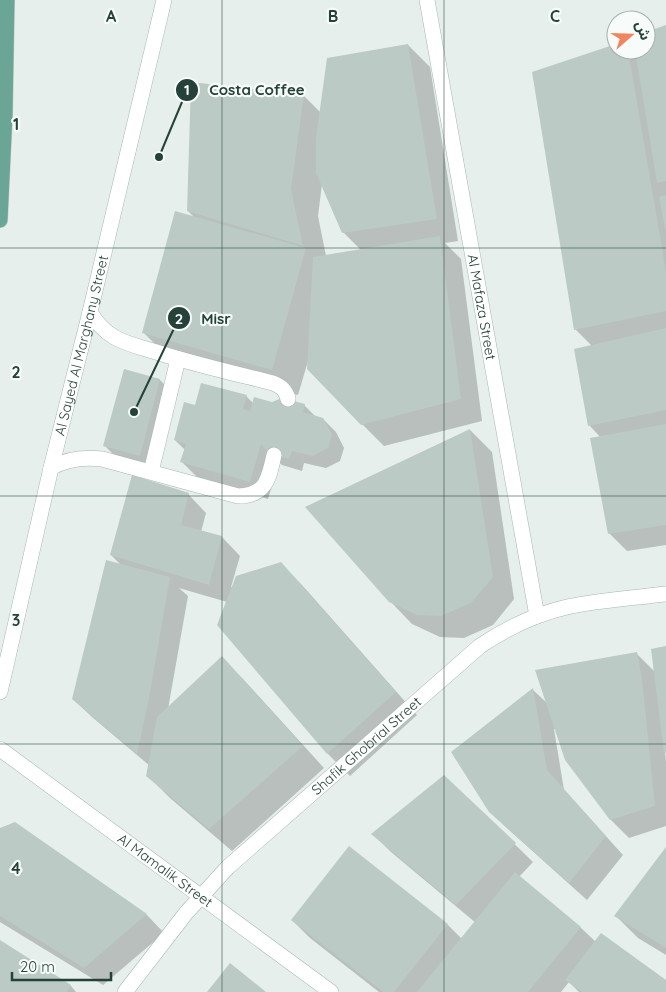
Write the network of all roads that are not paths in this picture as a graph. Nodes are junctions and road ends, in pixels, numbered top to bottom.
1 (7, 0) edge
2 (164, 0) edge
3 (427, 0) edge
4 (0, 220) edge
5 (90, 312) junction
6 (178, 360) junction
7 (288, 399) dead end
8 (274, 455) dead end
9 (51, 468) junction
10 (150, 472) junction
11 (666, 594) edge
12 (537, 616) junction
13 (0, 692) edge
14 (0, 749) edge
15 (201, 896) junction
16 (125, 992) edge
17 (331, 992) edge

1 - 4 main road
2 - 5 street, Al Sayed Al Marghany Street
3 - 12 street, Al Mafaza Street
5 - 6 street
5 - 9 street, Al Sayed Al Marghany Street
6 - 7 street
6 - 10 street
8 - 10 street
9 - 10 street
9 - 13 street, Al Sayed Al Marghany Street
11 - 12 street, Shafik Ghobrial Street
12 - 15 street, Shafik Ghobrial Street
14 - 15 street, Al Mamalik Street
15 - 16 street, Shafik Ghobrial Street
15 - 17 street, Al Mamalik Street

